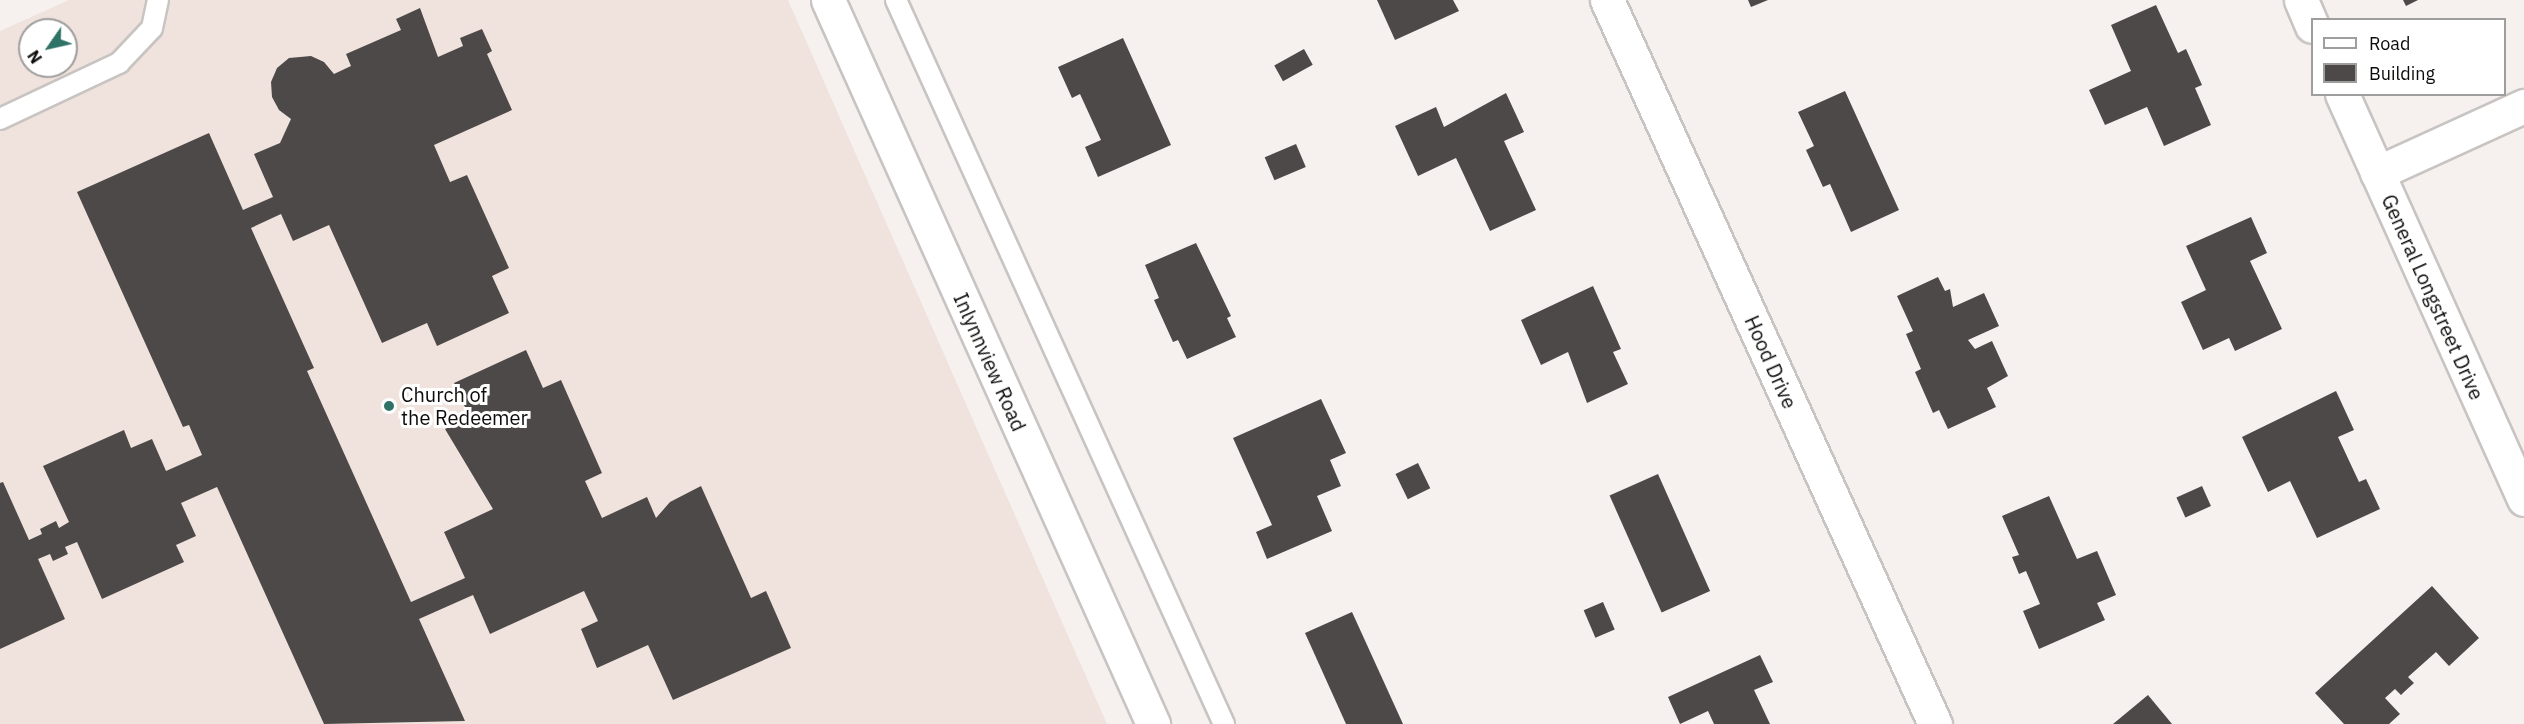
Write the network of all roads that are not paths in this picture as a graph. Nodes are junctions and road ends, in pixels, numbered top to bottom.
1 (158, 0) edge
2 (828, 0) edge
3 (896, 0) edge
4 (1608, 0) edge
5 (2301, 0) edge
6 (2311, 22) edge
7 (2343, 96) edge
8 (2524, 106) edge
9 (0, 119) edge
10 (2377, 173) junction
11 (2524, 499) edge
12 (1153, 724) edge
13 (1224, 724) edge
14 (1935, 724) edge

1 - 9 lane
2 - 12 street, Inlynnview Road
3 - 13 lane
4 - 14 street, Hood Drive
5 - 6 street
7 - 10 street, General Longstreet Drive
8 - 10 street
10 - 11 street, General Longstreet Drive

